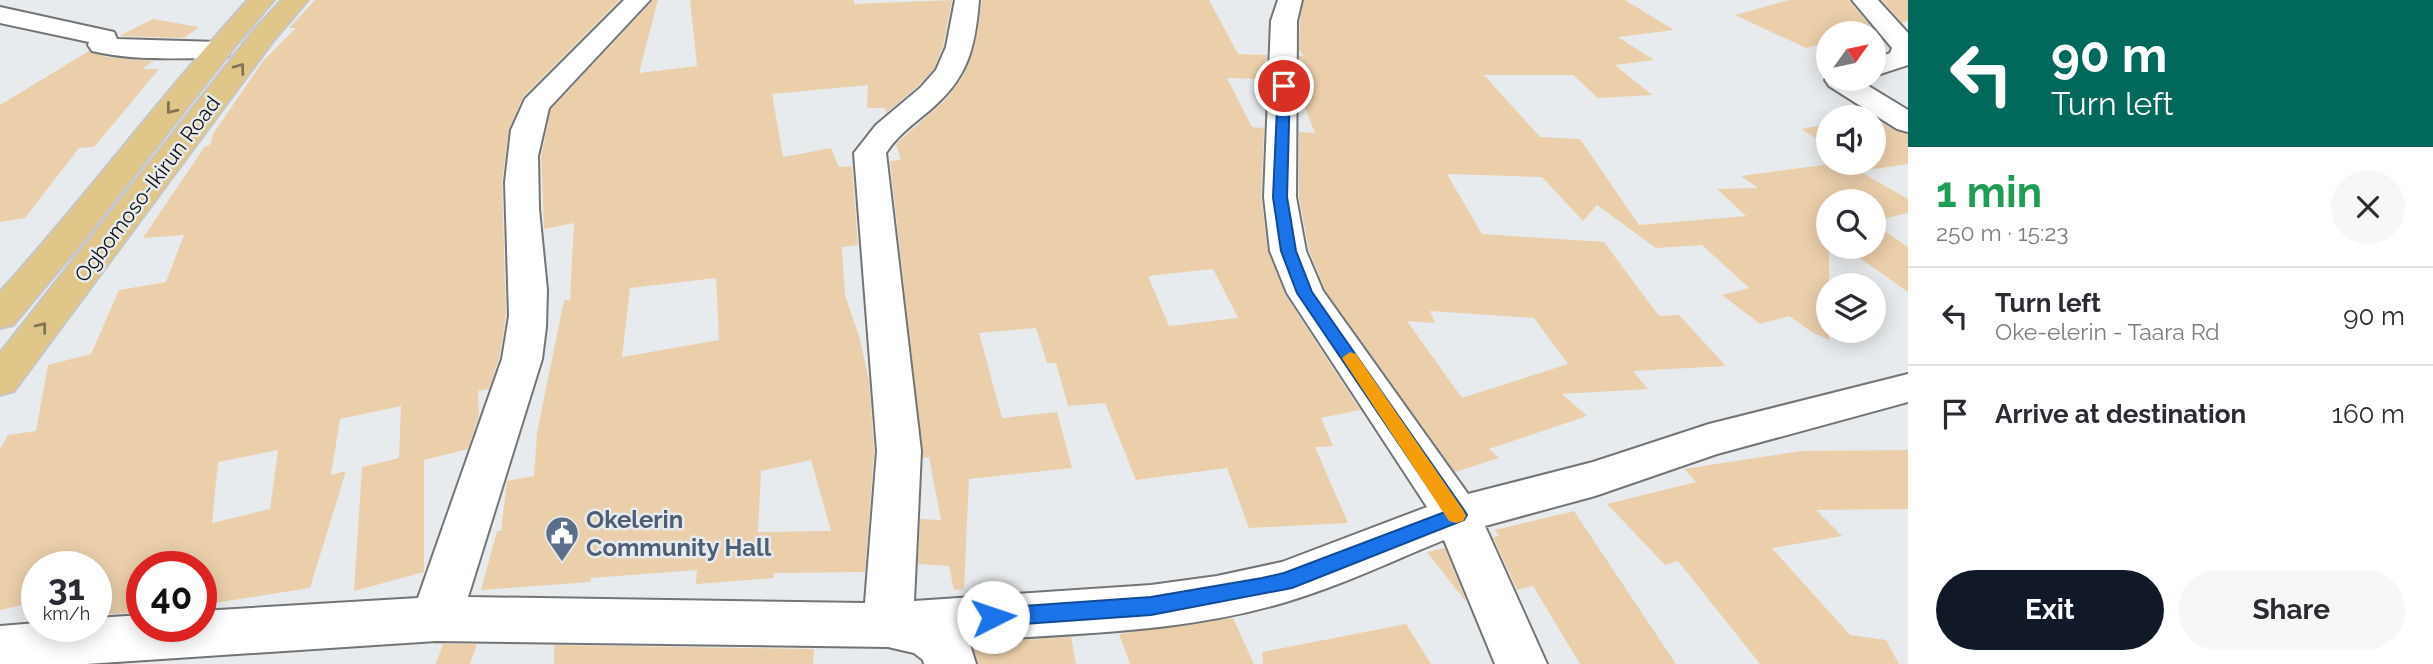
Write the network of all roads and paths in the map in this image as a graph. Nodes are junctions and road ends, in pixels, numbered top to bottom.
1 (262, 0) edge
2 (296, 0) edge
3 (638, 0) edge
4 (967, 0) edge
5 (1290, 0) edge
6 (1864, 0) edge
7 (0, 15) edge
8 (1883, 21) edge
9 (1886, 25) edge
10 (218, 50) junction
11 (1886, 64) edge
12 (1857, 91) edge
13 (1908, 122) edge
14 (0, 316) edge
15 (0, 381) edge
16 (1908, 388) edge
17 (1458, 515) junction
18 (436, 619) junction
19 (888, 625) junction
20 (0, 649) edge
21 (950, 664) edge
22 (1521, 664) edge

1 - 10 main road, Ogbomoso-Ikirun Road
15 -> 2 main road, Ogbomoso-Ikirun Road
3 - 18 street
4 - 19 street
5 - 17 street
6 - 8 street
7 - 10 street
9 - 11 street
10 -> 14 main road, Ogbomoso-Ikirun Road
12 - 13 street
16 - 17 street
17 - 19 street
17 - 22 street
18 - 19 street
18 - 20 street
19 - 21 street

